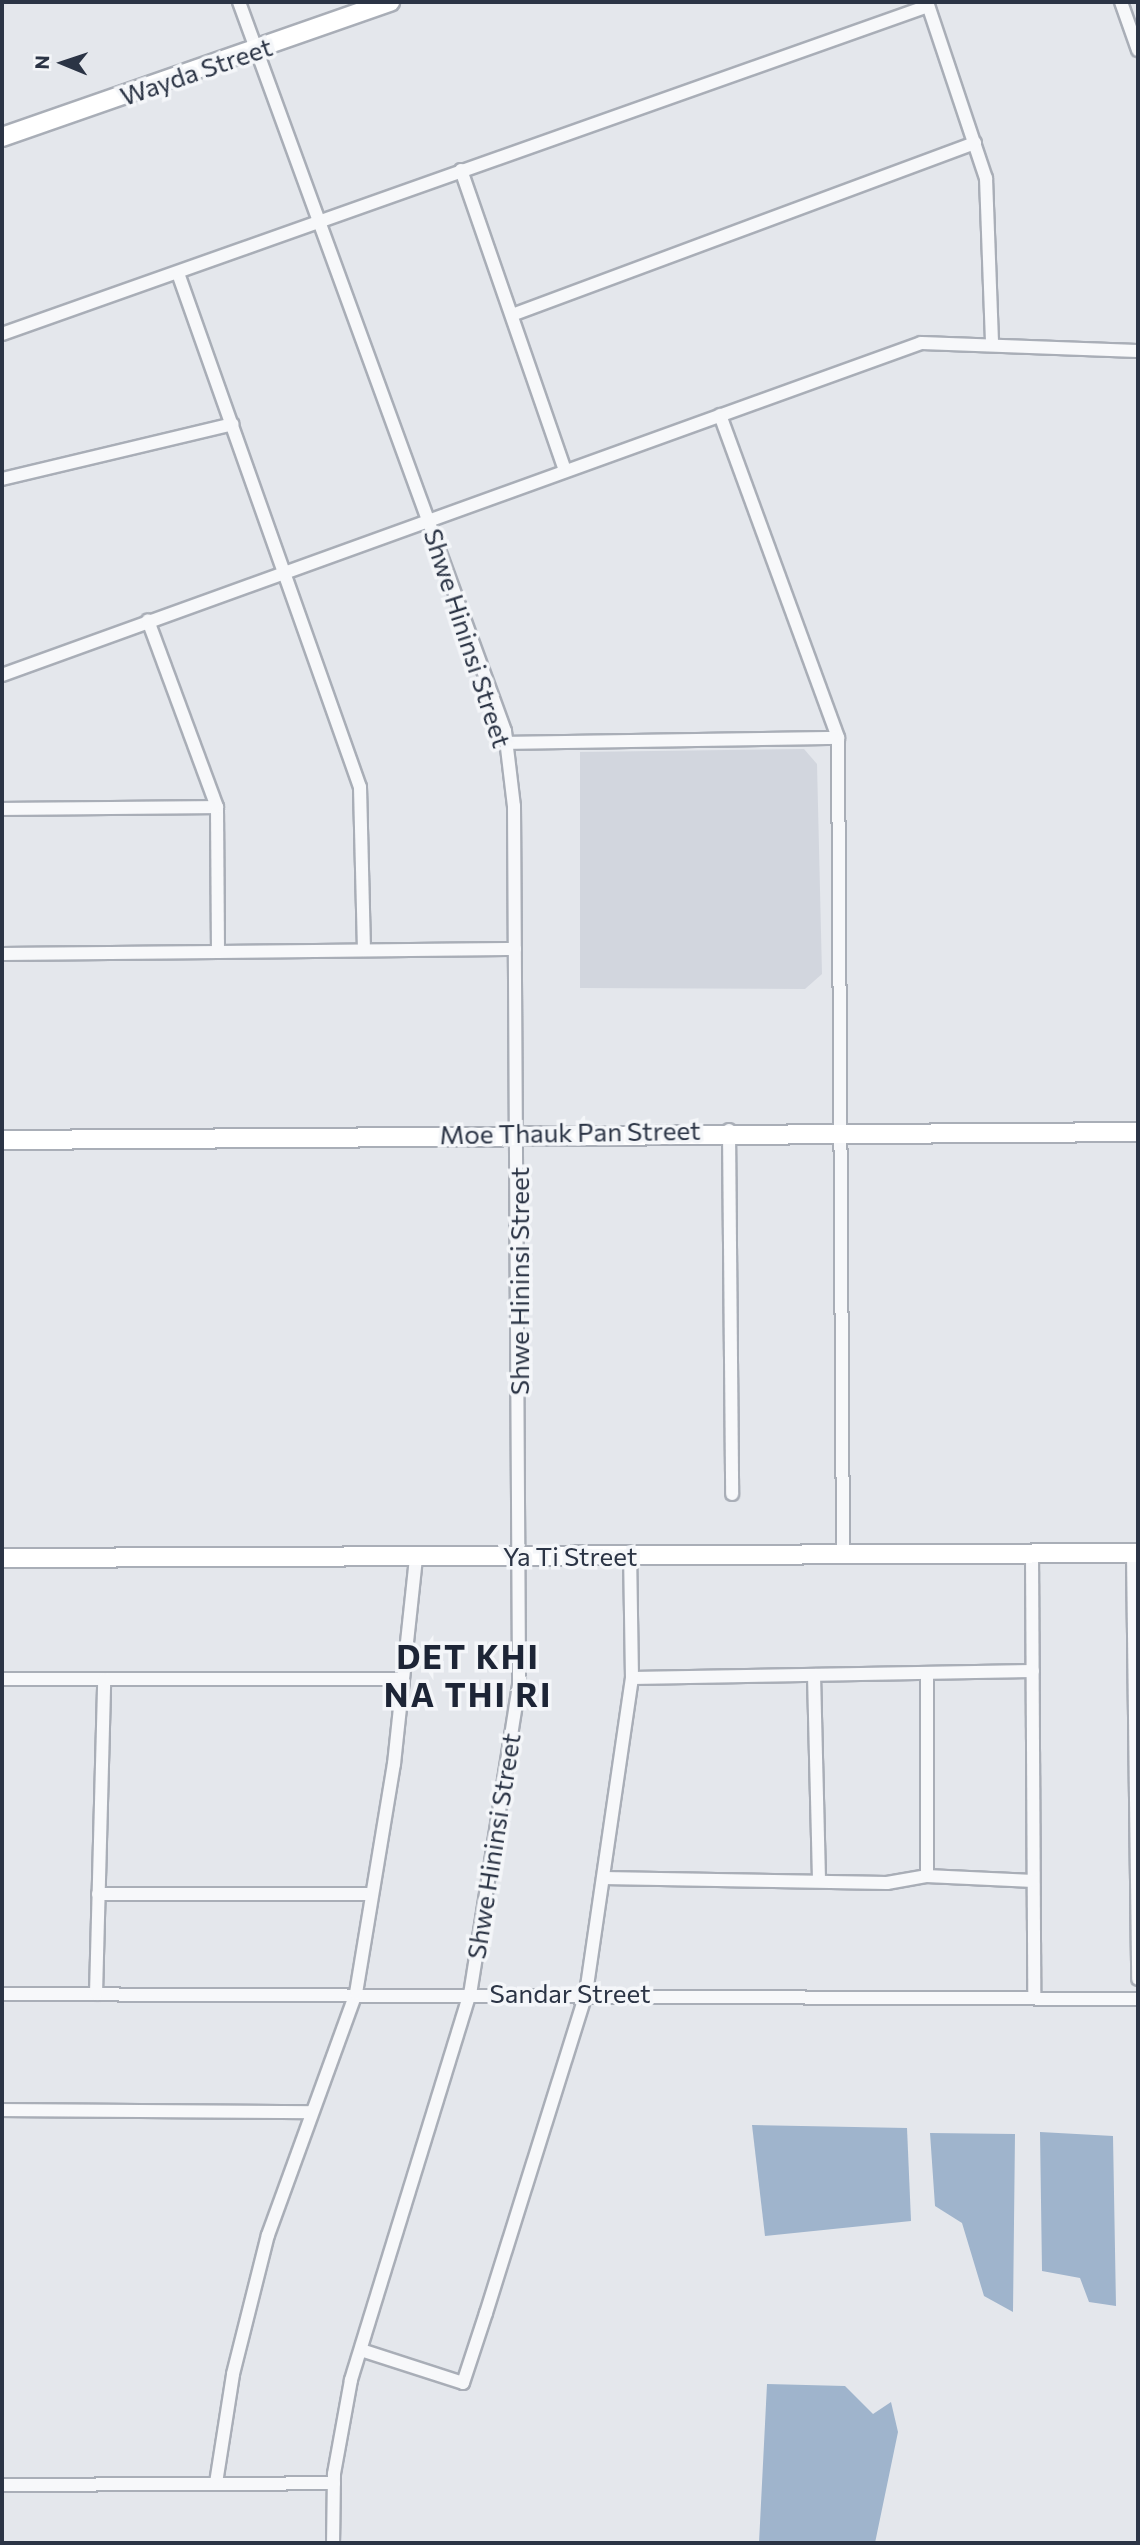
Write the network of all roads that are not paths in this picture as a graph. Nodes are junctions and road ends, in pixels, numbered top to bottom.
1 (239, 2) edge
2 (390, 2) edge
3 (1121, 2) edge
4 (928, 4) edge
5 (1138, 50) edge
6 (257, 51) junction
7 (2, 137) edge
8 (975, 143) junction
9 (461, 170) junction
10 (317, 220) junction
11 (179, 276) junction
12 (512, 316) junction
13 (2, 334) edge
14 (992, 345) junction
15 (1138, 351) edge
16 (720, 415) junction
17 (233, 424) junction
18 (565, 470) junction
19 (2, 479) edge
20 (429, 518) junction
21 (286, 569) junction
22 (148, 620) junction
23 (2, 675) edge
24 (838, 738) junction
25 (506, 743) junction
26 (217, 807) junction
27 (2, 809) edge
28 (364, 949) junction
29 (516, 949) junction
30 (218, 952) junction
31 (2, 954) edge
32 (729, 1130) junction
33 (838, 1130) junction
34 (518, 1132) junction
35 (1138, 1132) edge
36 (2, 1140) edge
37 (732, 1494) dead end
38 (1032, 1553) junction
39 (1135, 1553) edge
40 (843, 1555) junction
41 (630, 1556) junction
42 (416, 1557) junction
43 (520, 1557) junction
44 (2, 1559) edge
45 (1032, 1671) junction
46 (927, 1673) junction
47 (814, 1675) junction
48 (632, 1678) junction
49 (2, 1679) edge
50 (104, 1679) junction
51 (403, 1679) junction
52 (927, 1876) junction
53 (603, 1878) junction
54 (819, 1881) junction
55 (1033, 1881) junction
56 (98, 1894) junction
57 (372, 1894) junction
58 (1138, 1979) edge
59 (356, 1993) junction
60 (470, 1993) junction
61 (586, 1993) junction
62 (2, 1994) edge
63 (96, 1994) junction
64 (1034, 1996) junction
65 (1138, 1999) edge
66 (2, 2110) edge
67 (311, 2112) junction
68 (361, 2350) junction
69 (216, 2483) junction
70 (334, 2483) junction
71 (2, 2485) edge
72 (333, 2543) edge

1 - 6 street, Shwe Hininsi Street
2 - 6 street, Wayda Street
3 - 5 street
4 - 8 street
4 - 9 street
6 - 7 street, Wayda Street
6 - 10 street, Shwe Hininsi Street
8 - 12 street
8 - 14 street
9 - 10 street
9 - 12 street
10 - 11 street
10 - 20 street, Shwe Hininsi Street
11 - 13 street
11 - 17 street
12 - 18 street
14 - 15 street
14 - 16 street
16 - 18 street
16 - 24 street
17 - 19 street
17 - 21 street
18 - 20 street
20 - 21 street
20 - 25 street, Shwe Hininsi Street
21 - 22 street
21 - 28 street
22 - 23 street
22 - 26 street
24 - 25 street
24 - 33 street
25 - 29 street, Shwe Hininsi Street
26 - 27 street
26 - 30 street
28 - 29 street
28 - 30 street
29 - 34 street, Shwe Hininsi Street
30 - 31 street
32 - 33 street, Moe Thauk Pan Street
32 - 34 street, Moe Thauk Pan Street
32 - 37 street
33 - 35 street, Moe Thauk Pan Street
33 - 40 street
34 - 36 street, Moe Thauk Pan Street
34 - 43 street, Shwe Hininsi Street
38 - 39 street, Ya Ti Street
38 - 40 street, Ya Ti Street
38 - 45 street
39 - 58 street
40 - 41 street, Ya Ti Street
41 - 43 street, Ya Ti Street
41 - 48 street
42 - 43 street, Ya Ti Street
42 - 44 street, Ya Ti Street
42 - 51 street
43 - 60 street, Shwe Hininsi Street
45 - 46 street
45 - 55 street
46 - 47 street
46 - 52 street
47 - 48 street
47 - 54 street
48 - 53 street
49 - 50 street
50 - 51 street
50 - 56 street
51 - 57 street
52 - 54 street
52 - 55 street
53 - 54 street
53 - 61 street
55 - 64 street
56 - 57 street
56 - 63 street
57 - 59 street
59 - 60 street, Sandar Street
59 - 63 street, Sandar Street
59 - 67 street
60 - 61 street, Sandar Street
60 - 68 street, Shwe Hininsi Street
61 - 64 street, Sandar Street
61 - 68 street
62 - 63 street, Sandar Street
64 - 65 street, Sandar Street
66 - 67 street
67 - 69 street
68 - 70 street, Shwe Hininsi Street
69 - 70 street
69 - 71 street
70 - 72 street, Shwe Hininsi Street

